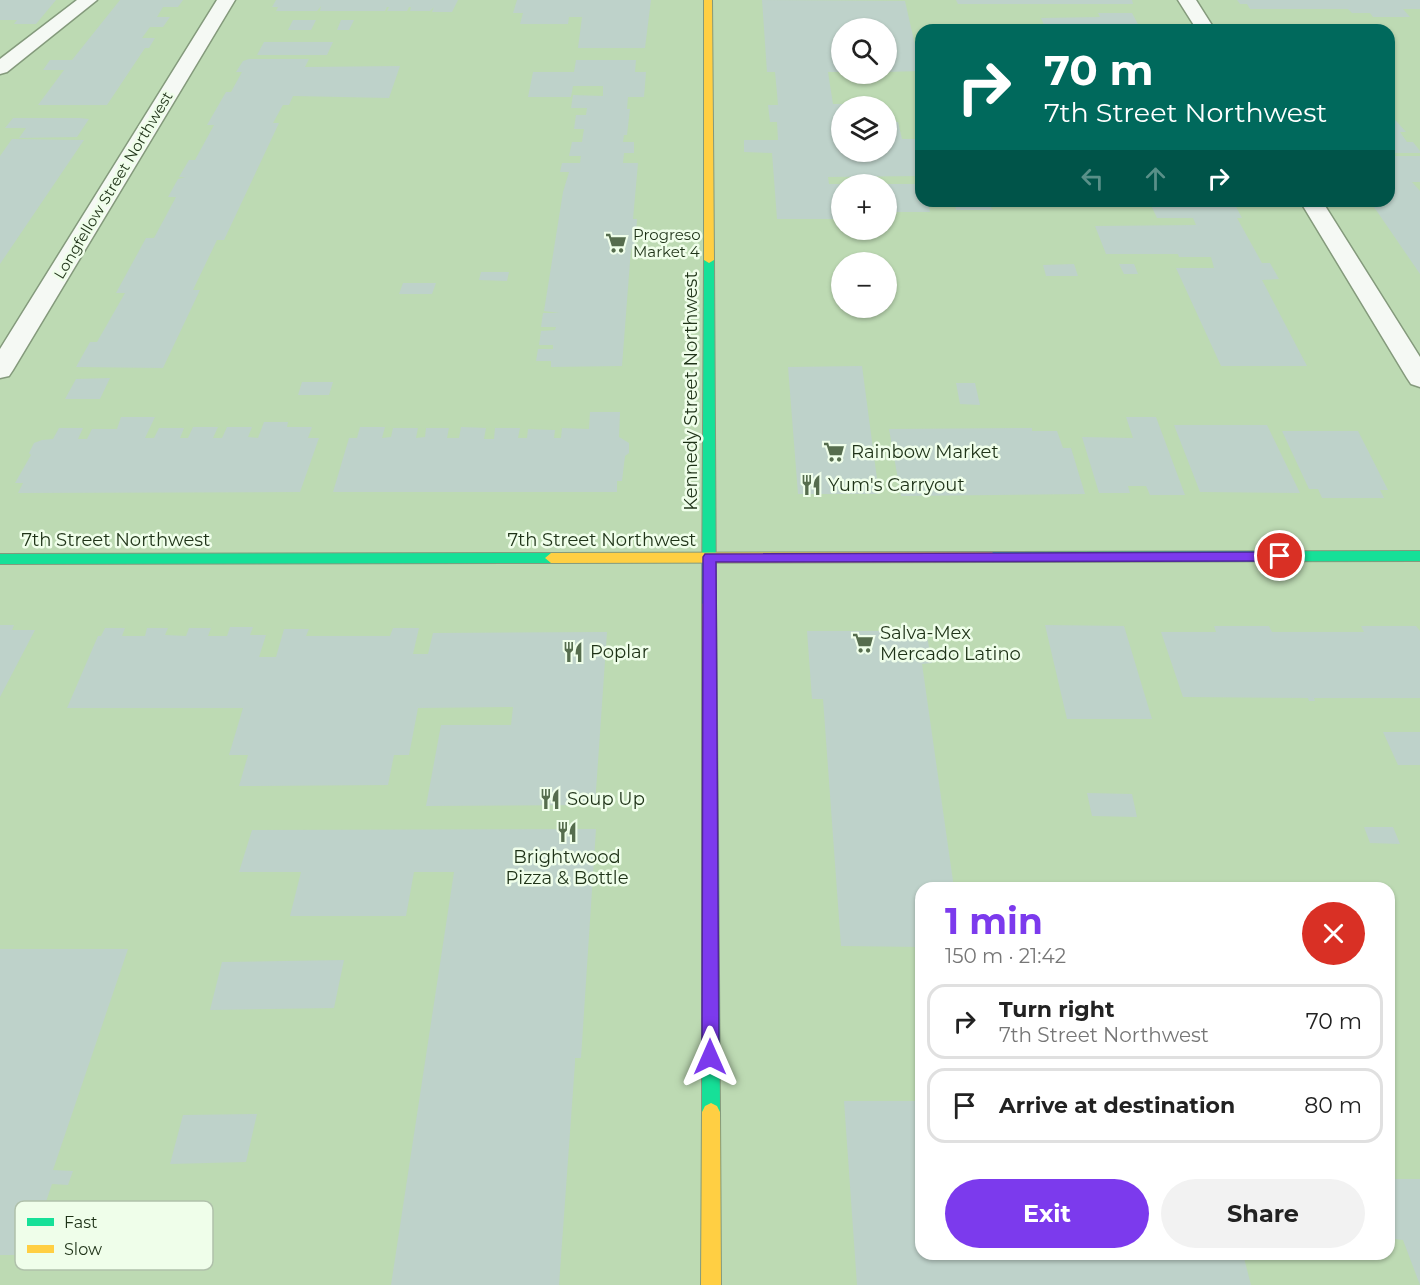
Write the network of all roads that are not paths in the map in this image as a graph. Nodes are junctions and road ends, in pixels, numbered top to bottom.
1 (88, 0) edge
2 (226, 0) edge
3 (708, 0) edge
4 (1187, 0) edge
5 (1202, 24) edge
6 (0, 68) edge
7 (1315, 207) edge
8 (0, 370) edge
9 (1420, 378) edge
10 (1420, 556) edge
11 (709, 557) junction
12 (0, 558) edge
13 (711, 1285) edge

1 - 6 street
2 - 8 street, Longfellow Street Northwest
3 - 11 street, Kennedy Street Northwest
4 - 5 street
7 - 9 street
10 - 11 street, 7th Street Northwest
11 - 12 street, 7th Street Northwest
11 - 13 street, Kennedy Street Northwest

